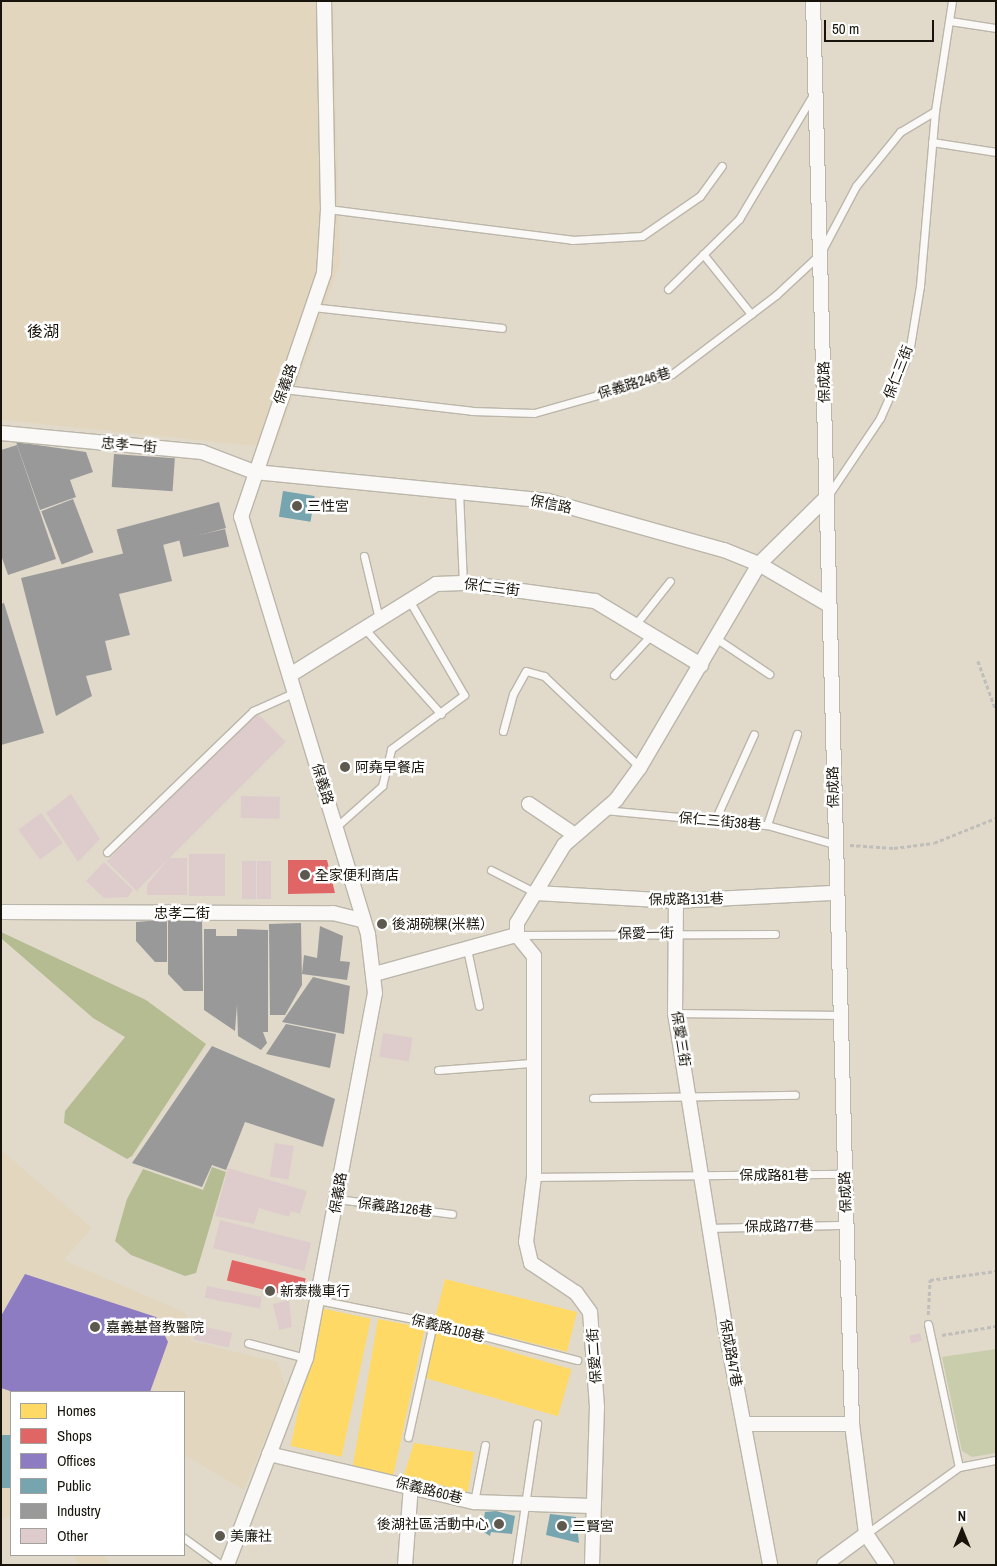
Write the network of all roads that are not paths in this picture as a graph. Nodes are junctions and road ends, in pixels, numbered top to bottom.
1 (324, 1) edge
2 (813, 1) edge
3 (952, 1) edge
4 (950, 21) junction
5 (996, 28) edge
6 (817, 89) junction
7 (935, 111) junction
8 (932, 142) junction
9 (996, 152) edge
10 (722, 166) dead end
11 (328, 209) junction
12 (703, 254) junction
13 (820, 254) junction
14 (668, 289) dead end
15 (312, 307) junction
16 (751, 314) junction
17 (502, 328) dead end
18 (283, 389) junction
19 (1, 433) edge
20 (254, 472) junction
21 (459, 492) junction
22 (826, 498) junction
23 (364, 556) dead end
24 (759, 564) junction
25 (670, 581) dead end
26 (463, 583) junction
27 (408, 600) junction
28 (829, 605) junction
29 (380, 619) junction
30 (635, 625) junction
31 (365, 629) junction
32 (651, 635) junction
33 (717, 639) junction
34 (701, 665) junction
35 (769, 674) dead end
36 (290, 675) junction
37 (614, 675) dead end
38 (296, 692) junction
39 (441, 714) junction
40 (503, 731) dead end
41 (754, 734) dead end
42 (798, 734) dead end
43 (640, 768) junction
44 (529, 804) dead end
45 (604, 810) junction
46 (715, 820) junction
47 (767, 825) junction
48 (336, 827) junction
49 (575, 835) junction
50 (834, 844) junction
51 (107, 852) dead end
52 (490, 870) dead end
53 (835, 893) junction
54 (536, 894) junction
55 (676, 901) junction
56 (1, 912) edge
57 (362, 920) junction
58 (675, 932) junction
59 (775, 934) dead end
60 (517, 935) junction
61 (467, 949) junction
62 (375, 974) junction
63 (479, 1006) dead end
64 (675, 1013) junction
65 (839, 1015) junction
66 (531, 1063) junction
67 (438, 1070) dead end
68 (690, 1094) junction
69 (795, 1095) dead end
70 (593, 1098) dead end
71 (844, 1174) junction
72 (704, 1175) junction
73 (534, 1177) junction
74 (337, 1199) junction
75 (452, 1214) dead end
76 (846, 1225) junction
77 (712, 1228) junction
78 (318, 1300) junction
79 (433, 1323) junction
80 (928, 1324) road end
81 (248, 1343) dead end
82 (306, 1358) junction
83 (578, 1360) dead end
84 (537, 1424) dead end
85 (744, 1424) junction
86 (852, 1424) junction
87 (408, 1437) dead end
88 (485, 1445) dead end
89 (269, 1454) junction
90 (996, 1460) edge
91 (958, 1467) junction
92 (411, 1485) junction
93 (474, 1502) junction
94 (525, 1504) junction
95 (591, 1506) junction
96 (866, 1534) junction
97 (185, 1539) edge
98 (221, 1565) edge
99 (227, 1565) edge
100 (405, 1565) edge
101 (516, 1565) edge
102 (592, 1565) edge
103 (770, 1565) edge
104 (824, 1565) edge
105 (888, 1565) edge

1 - 11 street, 保義路
2 - 6 street, 保成路
3 - 4 lane, 保仁三街
4 - 5 lane
4 - 7 lane, 保仁三街
6 - 12 lane
6 - 13 street, 保成路
7 - 8 lane, 保仁三街
7 - 13 lane, 保義路246巷
8 - 9 lane
8 - 22 lane, 保仁三街
10 - 11 lane
11 - 15 street, 保義路
12 - 14 lane
12 - 16 lane
13 - 16 lane, 保義路246巷
13 - 22 street, 保成路
15 - 17 lane
15 - 18 street, 保義路
16 - 18 lane, 保義路246巷
18 - 20 street, 保義路
19 - 20 street, 忠孝一街
20 - 21 street, 保信路
20 - 36 street, 保義路
21 - 24 street, 保信路
21 - 26 lane
22 - 24 street, 保仁三街
22 - 28 street, 保成路
23 - 29 lane
24 - 28 street, 保信路
24 - 33 street, 保仁三街
25 - 30 lane
26 - 27 street, 保仁三街
26 - 30 street, 保仁三街
27 - 29 street, 保仁三街
27 - 39 lane
28 - 50 street, 保成路
29 - 31 street, 保仁三街
30 - 32 street, 保仁三街
31 - 36 street, 保仁三街
31 - 39 lane
32 - 34 street, 保仁三街
32 - 37 lane
33 - 34 street, 保仁三街
33 - 35 lane
34 - 43 street, 保仁三街
36 - 38 street, 保義路
38 - 48 street, 保義路
38 - 51 lane
39 - 48 lane
40 - 43 lane
41 - 46 lane
42 - 47 lane
43 - 45 street, 保仁三街
44 - 49 street
45 - 46 lane, 保仁三街38巷
45 - 49 street, 保仁三街
46 - 47 lane, 保仁三街38巷
47 - 50 lane, 保仁三街38巷
48 - 57 street, 保義路
49 - 54 street, 保仁三街
50 - 53 street, 保成路
52 - 54 lane
53 - 55 street, 保成路131巷
53 - 65 street, 保成路
54 - 55 street, 保成路131巷
54 - 60 street
55 - 58 street, 保愛三街
56 - 57 street, 忠孝二街
57 - 62 street, 保義路
58 - 59 lane, 保愛一街
58 - 60 lane, 保愛一街
58 - 64 street, 保愛三街
60 - 61 street
60 - 66 street, 保愛二街
61 - 62 street
61 - 63 lane
62 - 74 street, 保義路
64 - 65 lane
64 - 68 street, 保愛三街
65 - 71 street, 保成路
66 - 67 lane
66 - 73 street, 保愛二街
68 - 69 lane
68 - 70 lane
68 - 72 street, 保愛三街
71 - 72 lane, 保成路81巷
71 - 76 street, 保成路
72 - 73 lane
72 - 77 street, 保成路47巷
73 - 95 street, 保愛二街
74 - 75 lane, 保義路126巷
74 - 78 street, 保義路
76 - 77 lane, 保成路77巷
76 - 86 street, 保成路
77 - 85 street, 保成路47巷
78 - 79 lane, 保義路108巷
78 - 82 street, 保義路
79 - 83 lane, 保義路108巷
79 - 87 lane
80 - 91 lane
81 - 82 lane
82 - 89 street, 保義路
84 - 94 lane
85 - 86 street
85 - 103 street, 保成路47巷
86 - 96 street, 保成路
88 - 93 lane
89 - 92 street, 保義路60巷
89 - 99 street, 保義路
90 - 91 lane
91 - 96 lane
92 - 93 street, 保義路60巷
92 - 100 street
93 - 94 street, 保義路60巷
94 - 95 street, 保義路60巷
94 - 101 lane
95 - 102 street, 保愛二街
96 - 104 street
96 - 105 street, 保成路
97 - 98 lane

